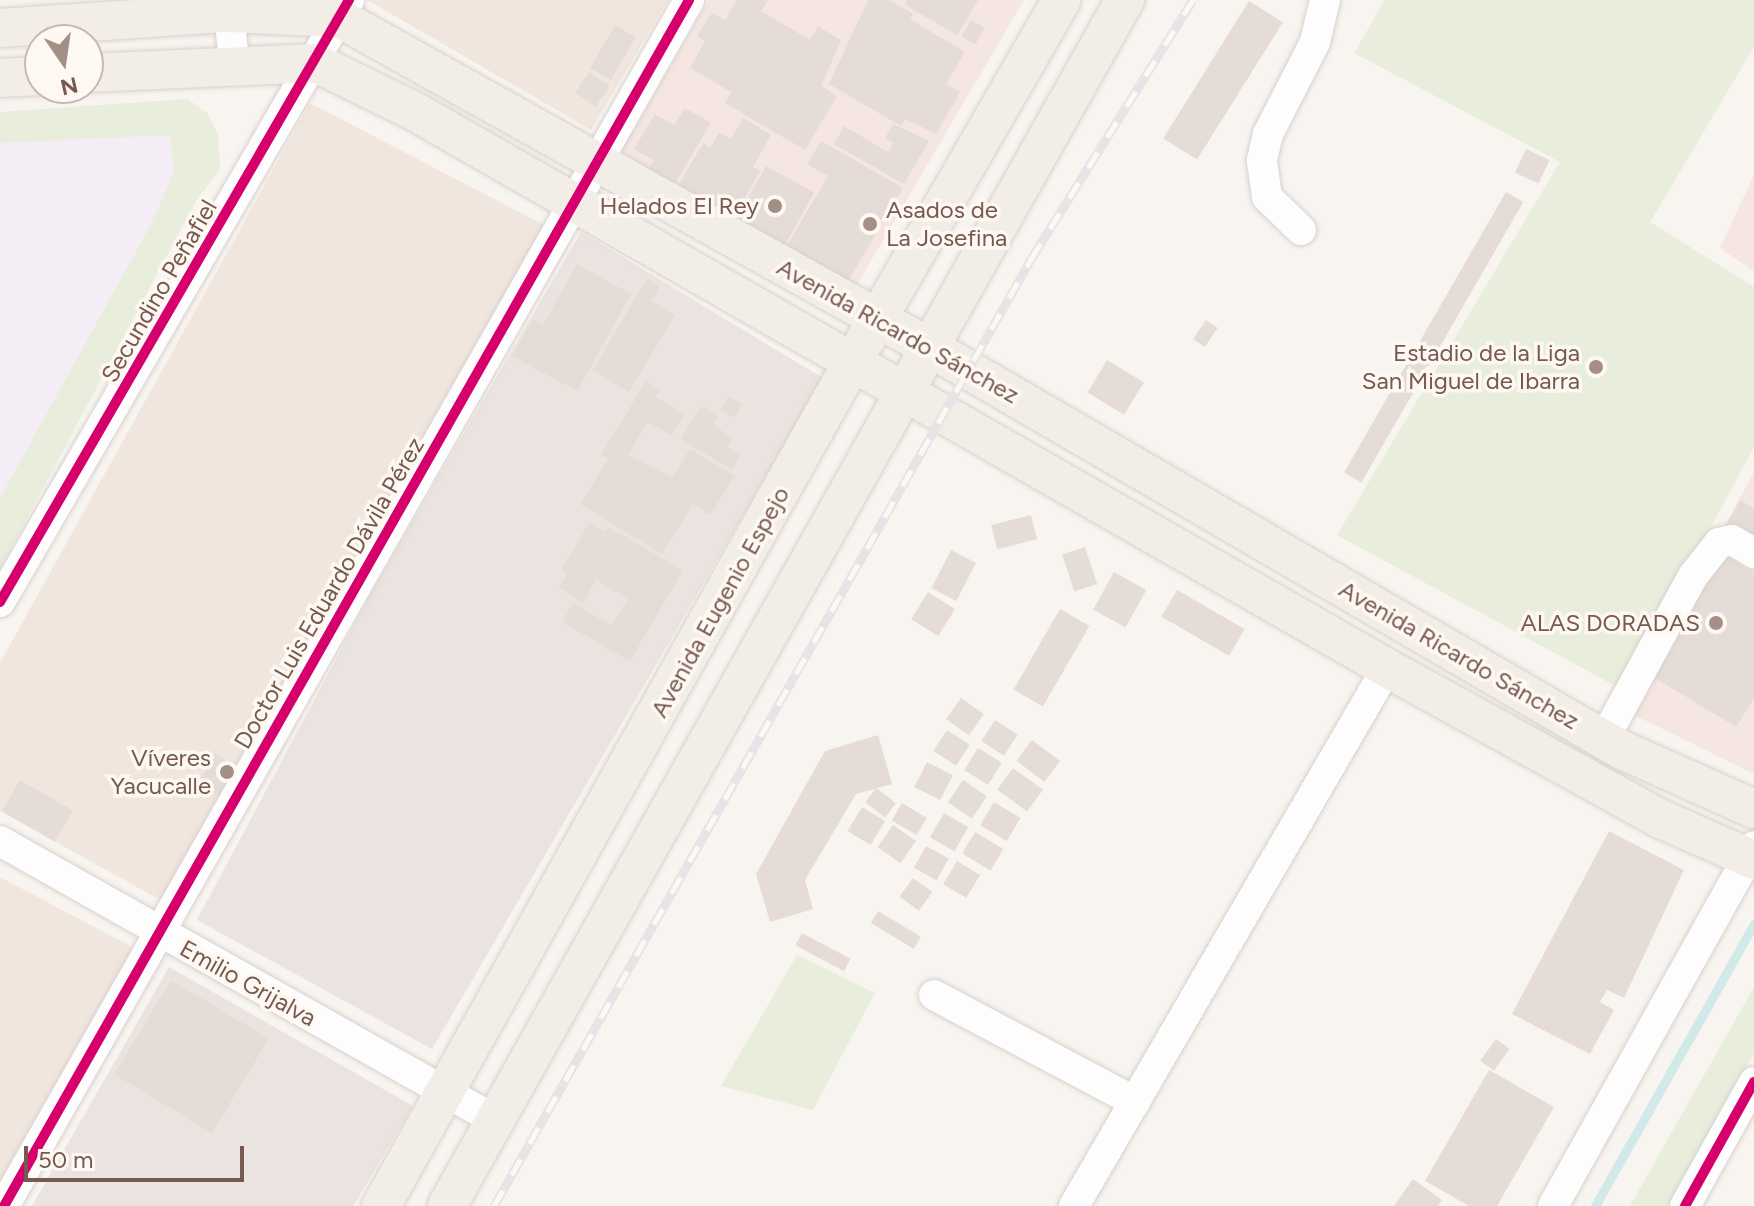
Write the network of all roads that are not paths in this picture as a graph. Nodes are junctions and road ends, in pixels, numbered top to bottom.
1 (689, 0) edge
2 (1062, 0) edge
3 (1125, 0) edge
4 (1325, 0) edge
5 (228, 6) edge
6 (344, 9) edge
7 (0, 28) edge
8 (234, 63) junction
9 (316, 63) junction
10 (104, 72) edge
11 (24, 77) edge
12 (0, 78) edge
13 (596, 161) junction
14 (574, 205) junction
15 (1301, 230) dead end
16 (879, 320) junction
17 (929, 347) junction
18 (852, 363) junction
19 (904, 391) junction
20 (1754, 553) edge
21 (0, 602) edge
22 (1387, 668) junction
23 (1604, 739) junction
24 (1751, 800) edge
25 (0, 841) edge
26 (1751, 854) edge
27 (157, 933) junction
28 (934, 995) dead end
29 (1754, 1082) edge
30 (447, 1093) junction
31 (1135, 1102) junction
32 (497, 1121) junction
33 (4, 1206) edge
34 (381, 1206) edge
35 (447, 1206) edge
36 (1074, 1206) edge
37 (1553, 1206) edge
38 (1685, 1206) edge

1 - 13 street, Doctor Luis Eduardo Dávila Pérez
2 - 16 main road, Avenida Eugenio Espejo
3 - 17 main road
4 - 15 street
5 - 6 main road, Avenida Ricardo Sánchez
5 - 7 main road, Avenida Ricardo Sánchez
5 - 8 street
6 - 9 street, Secundino Peñafiel
6 - 13 main road, Avenida Ricardo Sánchez
8 - 9 main road, Avenida Ricardo Sánchez
8 - 10 main road, Avenida Ricardo Sánchez
9 - 14 main road, Avenida Ricardo Sánchez
9 - 21 street, Secundino Peñafiel
11 - 12 main road
13 - 14 street, Doctor Luis Eduardo Dávila Pérez
13 - 16 main road, Avenida Ricardo Sánchez
14 - 18 main road, Avenida Ricardo Sánchez
14 - 27 street, Doctor Luis Eduardo Dávila Pérez
16 - 17 main road, Avenida Ricardo Sánchez
16 - 18 main road, Avenida Eugenio Espejo
17 - 19 main road
17 - 23 main road, Avenida Ricardo Sánchez
18 - 19 main road, Avenida Ricardo Sánchez
18 - 30 main road, Avenida Eugenio Espejo
19 - 22 main road, Avenida Ricardo Sánchez
19 - 32 main road
20 - 23 street
22 - 26 main road, Avenida Ricardo Sánchez
22 - 31 street
23 - 24 main road, Avenida Ricardo Sánchez
25 - 27 street, Emilio Grijalva
26 - 37 street
27 - 30 street, Emilio Grijalva
27 - 33 street, Doctor Luis Eduardo Dávila Pérez
28 - 31 street
29 - 38 street
30 - 32 street, Emilio Grijalva
30 - 34 main road, Avenida Eugenio Espejo
31 - 36 street
32 - 35 main road

